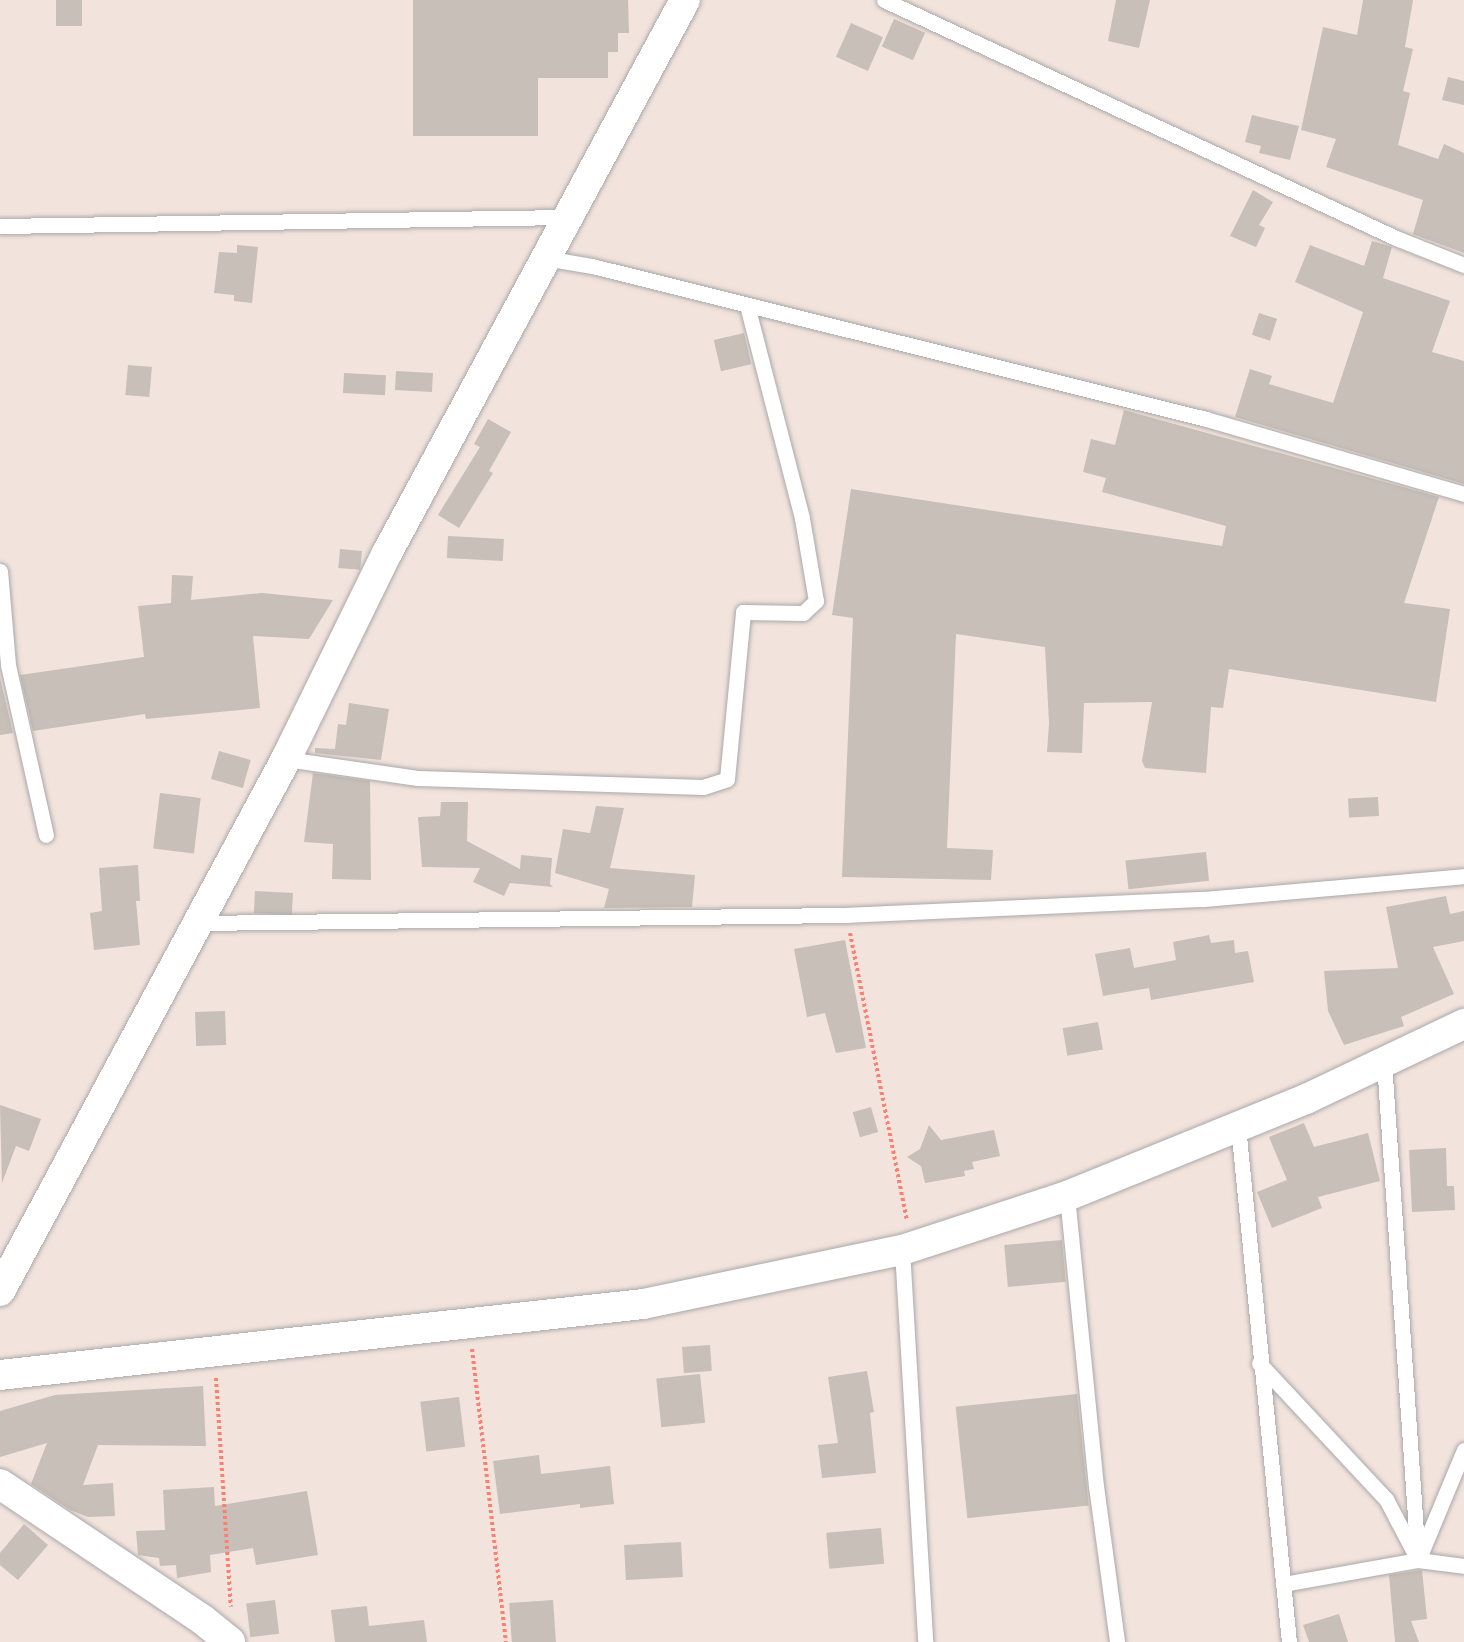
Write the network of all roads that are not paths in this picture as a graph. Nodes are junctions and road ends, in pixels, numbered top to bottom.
1 (685, 0) edge
2 (884, 0) edge
3 (567, 217) junction
4 (0, 226) edge
5 (545, 258) junction
6 (1464, 265) edge
7 (747, 306) junction
8 (1464, 494) edge
9 (0, 571) edge
10 (286, 759) junction
11 (46, 835) dead end
12 (1464, 876) edge
13 (197, 923) junction
14 (1464, 1024) edge
15 (1383, 1062) junction
16 (1238, 1126) junction
17 (1067, 1196) junction
18 (907, 1249) junction
19 (0, 1291) edge
20 (1260, 1363) junction
21 (0, 1374) edge
22 (1464, 1450) edge
23 (0, 1484) edge
24 (1418, 1560) junction
25 (1464, 1566) edge
26 (1283, 1584) junction
27 (231, 1630) edge
28 (925, 1642) edge
29 (1117, 1642) edge
30 (1289, 1642) edge

1 - 3 street
2 - 6 lane
3 - 4 lane
3 - 5 street
5 - 7 lane
5 - 10 street
7 - 8 lane
7 - 10 lane
9 - 11 lane
10 - 13 street
12 - 13 lane
13 - 19 street
14 - 15 street
15 - 16 street
15 - 24 lane
16 - 17 street
16 - 20 lane
17 - 18 street
17 - 29 lane
18 - 21 street
18 - 28 lane
20 - 24 lane
20 - 26 lane
22 - 24 lane
23 - 27 street
24 - 25 lane
24 - 26 lane
26 - 30 lane

